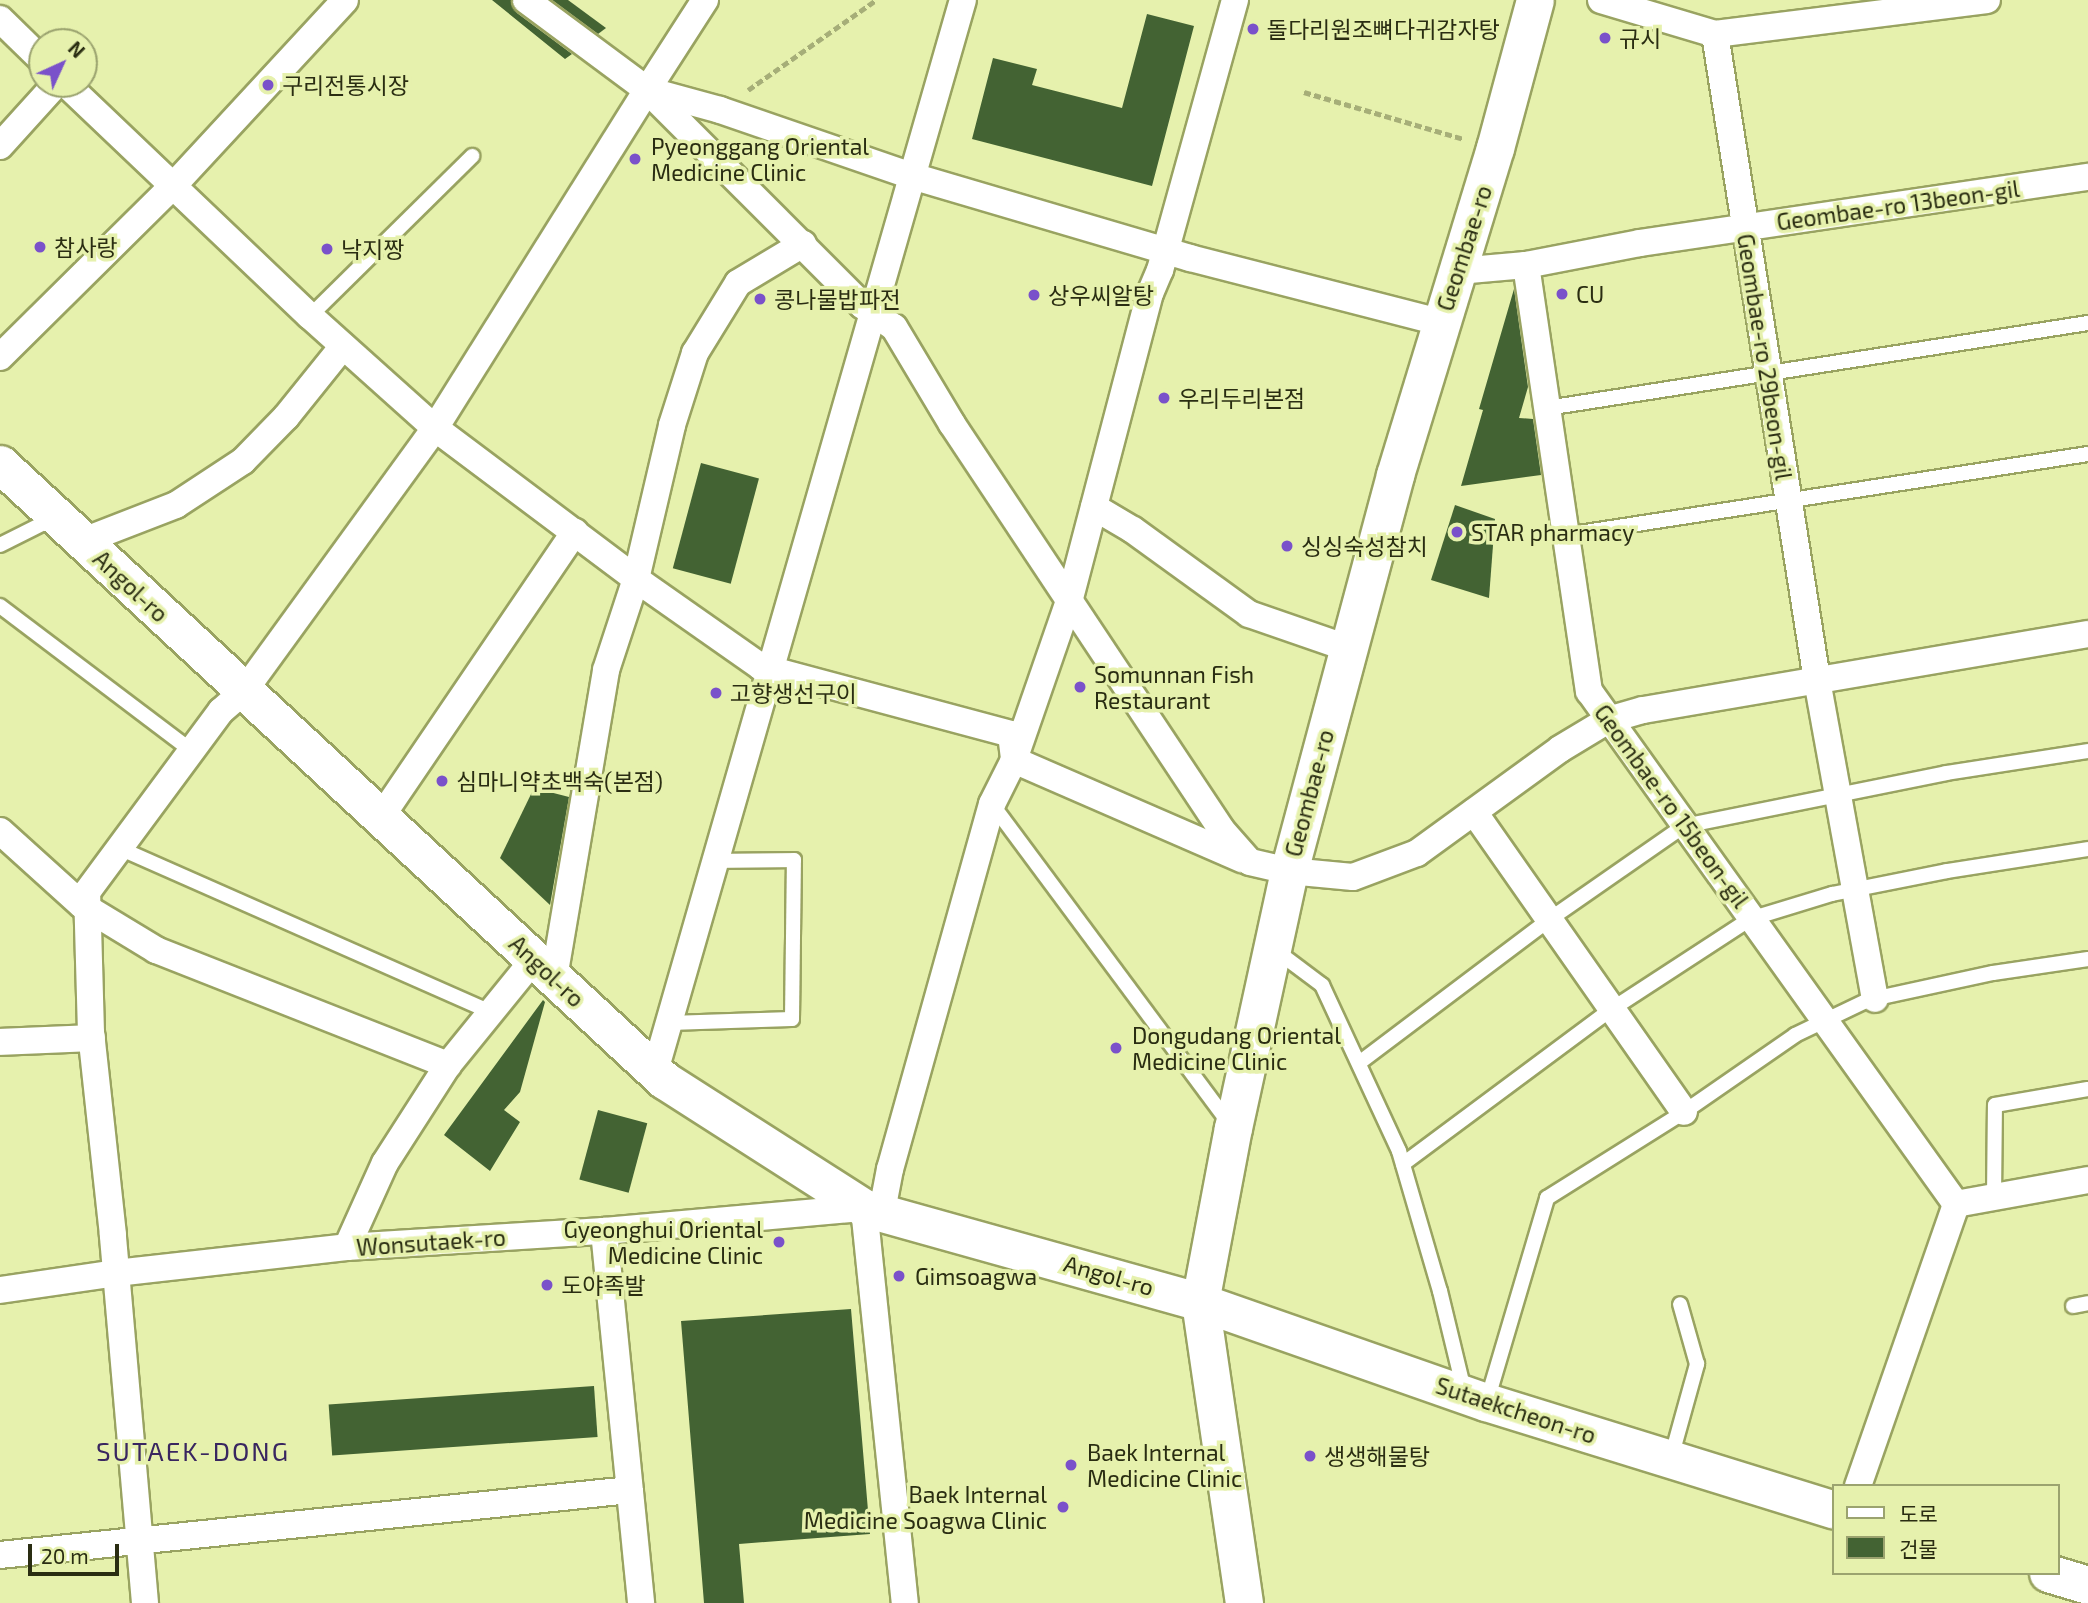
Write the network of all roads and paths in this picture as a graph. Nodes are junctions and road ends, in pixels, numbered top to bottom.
1 (345, 0) edge
2 (526, 0) edge
3 (705, 0) edge
4 (876, 0) edge
5 (963, 0) edge
6 (1235, 0) edge
7 (1535, 0) edge
8 (1601, 0) edge
9 (1987, 0) edge
10 (0, 19) edge
11 (1715, 34) junction
12 (28, 46) edge
13 (647, 89) junction
14 (1304, 92) dead end
15 (43, 98) edge
16 (81, 98) edge
17 (720, 110) junction
18 (0, 146) edge
19 (1496, 148) junction
20 (472, 156) dead end
21 (915, 177) junction
22 (2088, 177) edge
23 (173, 186) junction
24 (1743, 227) junction
25 (803, 244) junction
26 (1166, 251) junction
27 (1526, 265) junction
28 (1458, 271) junction
29 (872, 311) junction
30 (310, 316) junction
31 (1440, 322) junction
32 (2088, 323) edge
33 (343, 346) junction
34 (0, 357) edge
35 (1768, 373) junction
36 (1547, 408) junction
37 (435, 428) junction
38 (2088, 454) edge
39 (0, 464) edge
40 (1789, 500) junction
41 (1094, 507) junction
42 (57, 517) junction
43 (575, 532) junction
44 (1566, 535) junction
45 (83, 541) junction
46 (0, 545) edge
47 (636, 579) junction
48 (1069, 601) junction
49 (0, 607) edge
50 (2088, 634) edge
51 (1348, 648) junction
52 (771, 669) junction
53 (1817, 680) junction
54 (244, 691) junction
55 (1608, 720) junction
56 (2088, 751) edge
57 (193, 752) junction
58 (1014, 760) junction
59 (1838, 794) junction
60 (992, 804) junction
61 (1474, 812) junction
62 (381, 817) junction
63 (1684, 826) junction
64 (0, 831) edge
65 (120, 848) junction
66 (2088, 849) edge
67 (716, 861) junction
68 (1250, 862) junction
69 (1289, 871) junction
70 (1854, 890) junction
71 (88, 909) junction
72 (1550, 919) junction
73 (1752, 919) junction
74 (1272, 947) junction
75 (2088, 959) edge
76 (544, 968) junction
77 (1875, 999) junction
78 (1612, 1009) junction
79 (491, 1012) junction
80 (1828, 1021) junction
81 (669, 1023) junction
82 (92, 1038) junction
83 (0, 1042) edge
84 (1359, 1063) junction
85 (448, 1065) junction
86 (655, 1071) junction
87 (2088, 1090) edge
88 (1684, 1112) junction
89 (1233, 1128) junction
90 (1403, 1164) junction
91 (2088, 1180) edge
92 (1994, 1197) junction
93 (1956, 1203) junction
94 (873, 1209) junction
95 (604, 1231) junction
96 (347, 1247) junction
97 (116, 1273) junction
98 (0, 1290) edge
99 (1200, 1302) junction
100 (2088, 1303) edge
101 (1680, 1304) dead end
102 (2073, 1306) dead end
103 (1476, 1399) junction
104 (1670, 1459) junction
105 (1859, 1484) edge
106 (630, 1490) junction
107 (1832, 1509) edge
108 (138, 1541) junction
109 (0, 1555) edge
110 (2055, 1575) edge
111 (2088, 1585) edge
112 (145, 1603) edge
113 (641, 1603) edge
114 (905, 1603) edge
115 (1244, 1603) edge

1 - 23 street
2 - 13 street
3 - 13 street
4 - 17 path
5 - 21 street
6 - 26 street
7 - 19 street, Geombae-ro
8 - 11 street
9 - 11 street
10 - 12 street
11 - 24 street, Geombae-ro 29beon-gil
13 - 17 street
13 - 25 street
13 - 37 street
14 - 19 path
15 - 18 street
16 - 23 street
17 - 21 street
19 - 28 street, Geombae-ro
20 - 30 lane
21 - 26 street
21 - 29 street
22 - 24 street, Geombae-ro 13beon-gil
23 - 30 street
23 - 34 street
24 - 27 street, Geombae-ro 13beon-gil
24 - 35 street, Geombae-ro 29beon-gil
25 - 29 street
25 - 47 street
26 - 31 street
26 - 41 street
27 - 28 street, Geombae-ro 13beon-gil
27 - 36 street, Geombae-ro 15beon-gil
28 - 31 street, Geombae-ro
29 - 48 street
29 - 52 street
30 - 33 street
31 - 51 street, Geombae-ro
32 - 35 lane
33 - 37 street
33 - 45 street
35 - 36 lane
35 - 40 street, Geombae-ro 29beon-gil
36 - 44 street, Geombae-ro 15beon-gil
37 - 43 street
37 - 54 street
38 - 40 lane
39 - 42 street, Angol-ro
40 - 44 lane
40 - 53 street, Geombae-ro 29beon-gil
41 - 48 street
41 - 51 street
42 - 45 street, Angol-ro
42 - 46 lane
43 - 47 street
43 - 62 street
44 - 55 street, Geombae-ro 15beon-gil
45 - 54 street, Angol-ro
47 - 52 street
47 - 76 street
48 - 58 street
48 - 68 street
49 - 57 lane
50 - 53 street
51 - 69 street, Geombae-ro
52 - 58 street
52 - 67 street
53 - 55 street
53 - 59 street, Geombae-ro 29beon-gil
54 - 57 street
54 - 62 street, Angol-ro
55 - 61 street
55 - 63 street, Geombae-ro 15beon-gil
56 - 59 lane
57 - 65 street
58 - 60 street
58 - 68 street
59 - 63 lane
59 - 70 street, Geombae-ro 29beon-gil
60 - 89 lane
60 - 94 street
61 - 69 street
61 - 72 street
62 - 76 street, Angol-ro
63 - 72 lane
63 - 73 street, Geombae-ro 15beon-gil
64 - 71 street
65 - 71 street
65 - 79 lane
66 - 70 lane
67 - 81 street
67 - 81 lane
68 - 69 street
69 - 74 street, Geombae-ro
70 - 73 lane
70 - 77 street, Geombae-ro 29beon-gil
71 - 82 street
71 - 85 street
72 - 78 street
72 - 84 lane
73 - 78 lane
73 - 80 street, Geombae-ro 15beon-gil
74 - 84 lane
74 - 89 street, Geombae-ro
75 - 77 lane
76 - 79 street
76 - 86 street, Angol-ro
77 - 80 lane
78 - 88 street
78 - 90 lane
79 - 85 street
80 - 88 lane
80 - 93 street, Geombae-ro 15beon-gil
81 - 86 street
82 - 83 street
82 - 97 street
84 - 90 lane
85 - 96 street
86 - 94 street, Angol-ro
87 - 92 lane
88 - 103 lane
89 - 99 street, Geombae-ro
90 - 103 lane
91 - 92 street
92 - 93 street
93 - 105 street
94 - 95 street, Wonsutaek-ro
94 - 99 street, Angol-ro
94 - 114 street
95 - 96 street, Wonsutaek-ro
95 - 106 street
96 - 97 street, Wonsutaek-ro
97 - 98 street, Wonsutaek-ro
97 - 108 street
99 - 103 street, Sutaekcheon-ro
99 - 115 street, Geombae-ro
100 - 102 lane
101 - 104 lane
103 - 104 street, Sutaekcheon-ro
104 - 107 street, Sutaekcheon-ro
106 - 108 street
106 - 113 street
108 - 109 street
108 - 112 street
110 - 111 street

